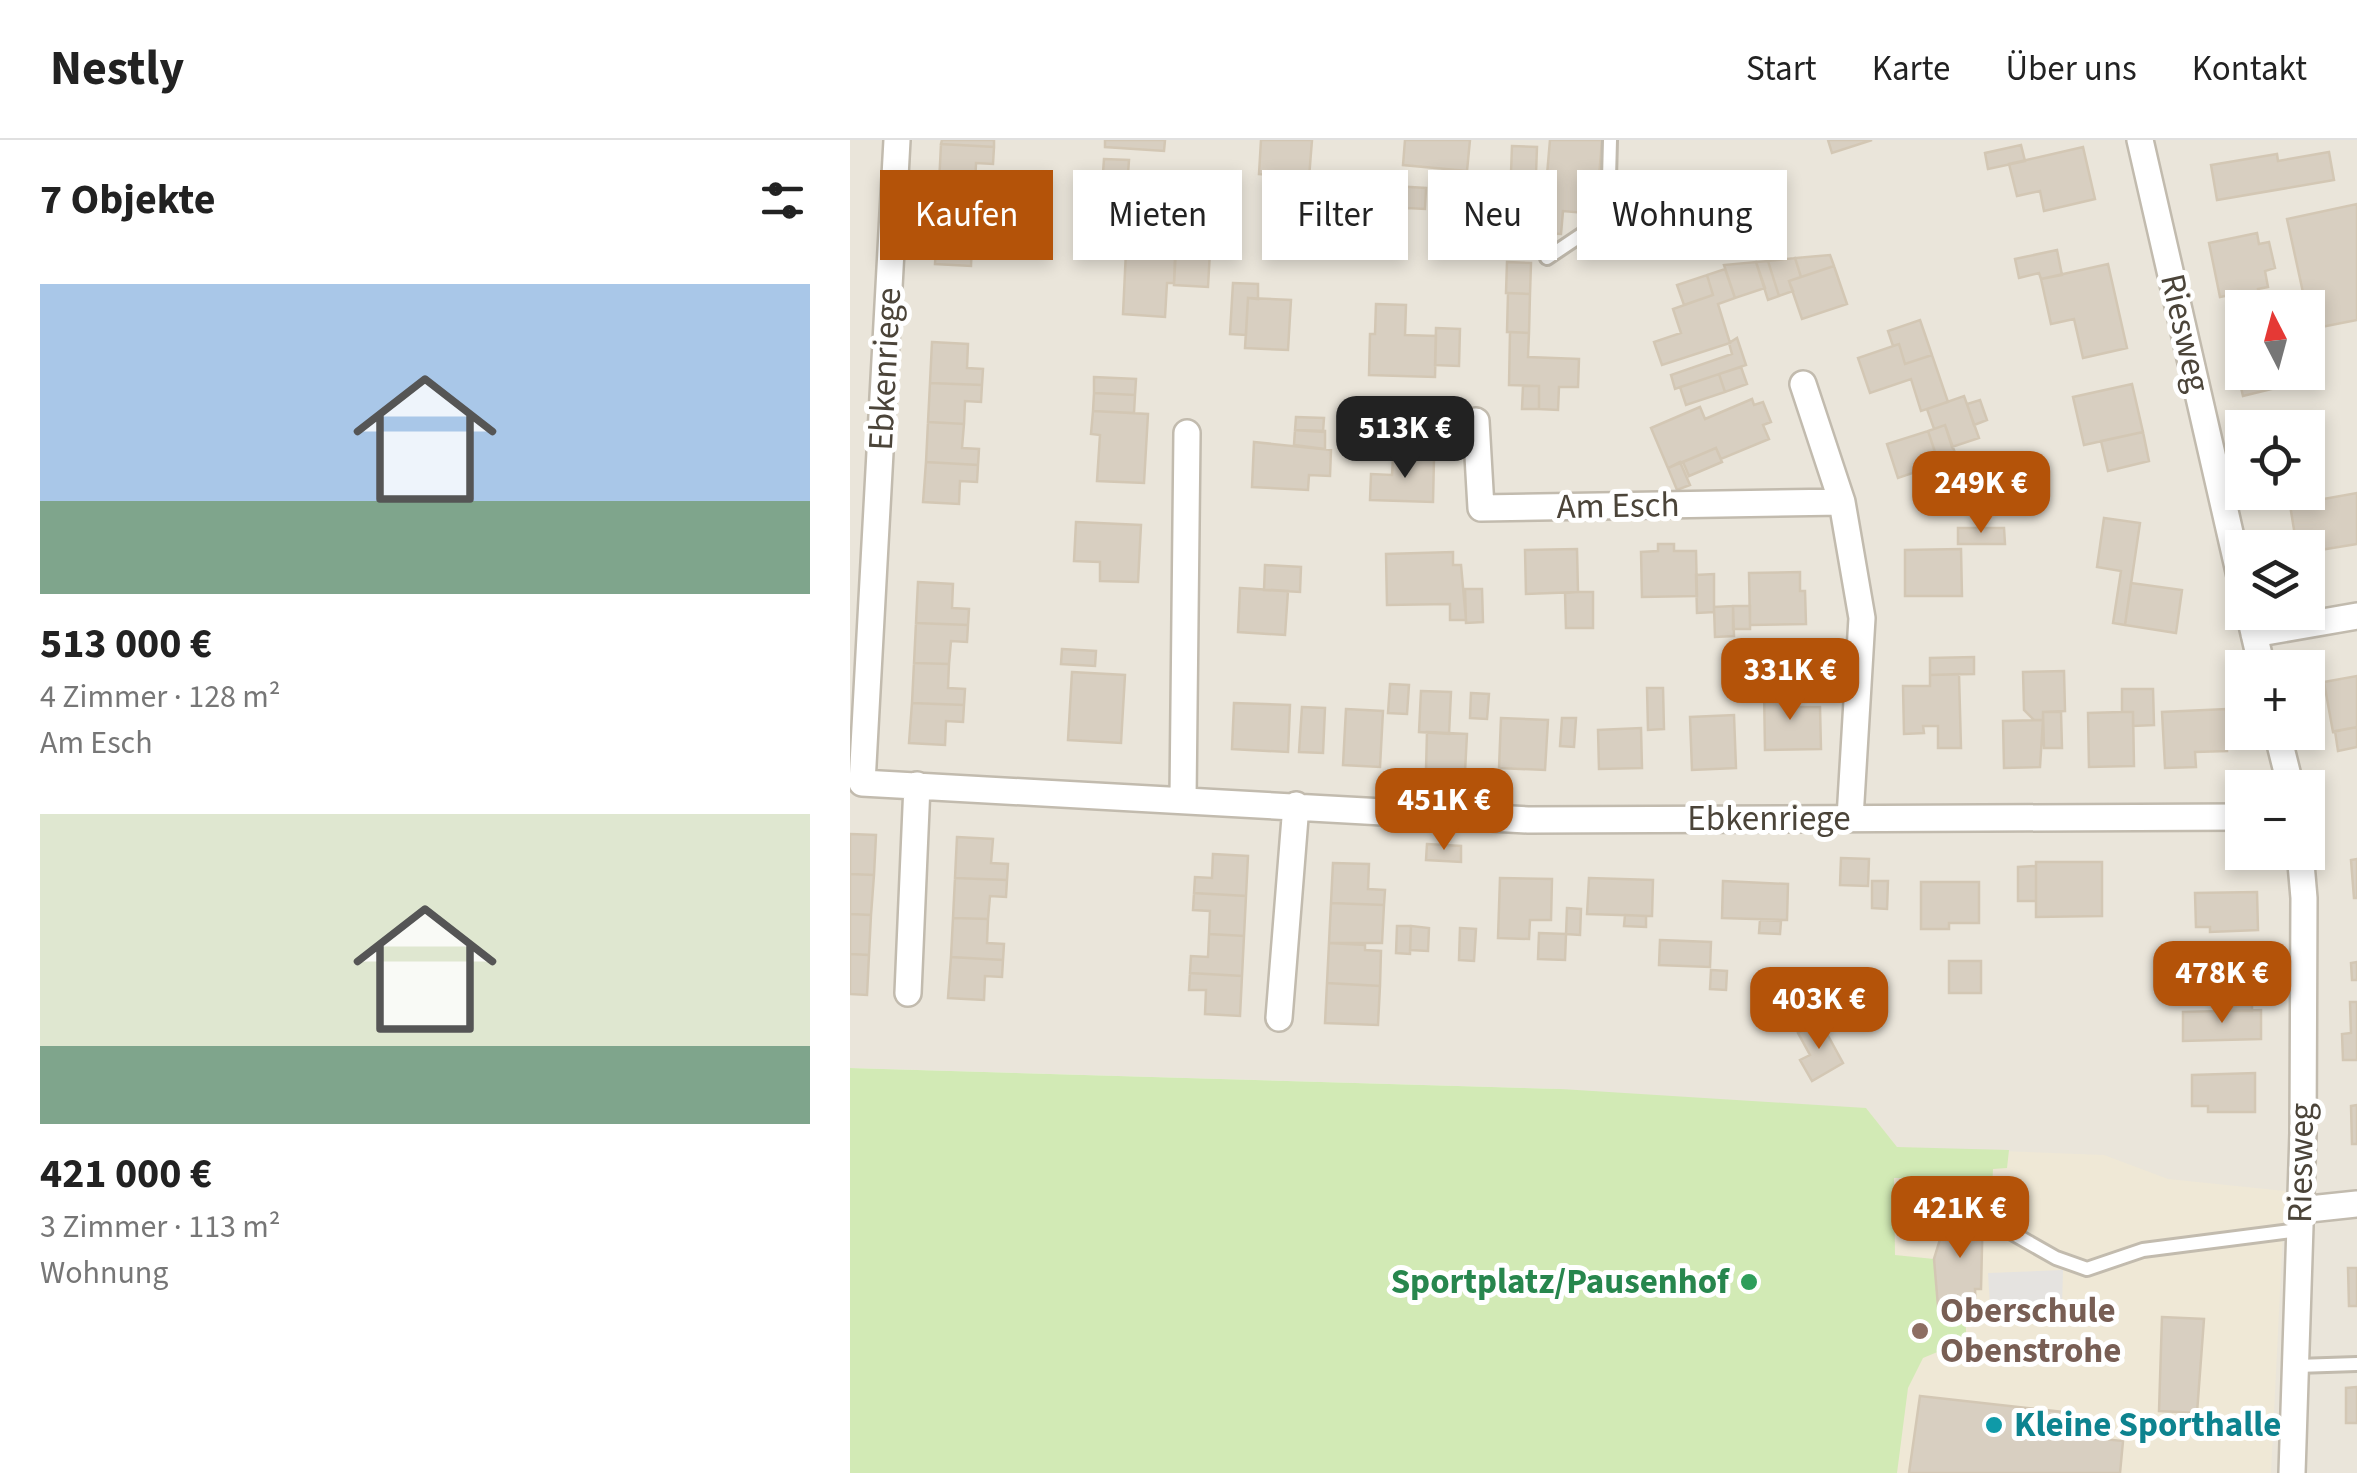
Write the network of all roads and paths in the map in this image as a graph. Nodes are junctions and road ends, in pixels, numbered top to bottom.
1 (897, 140) edge
2 (1610, 140) edge
3 (2140, 140) edge
4 (1557, 251) edge
5 (1802, 384) dead end
6 (1476, 421) dead end
7 (1187, 433) dead end
8 (1842, 502) junction
9 (2229, 530) edge
10 (2357, 616) edge
11 (2325, 618) edge
12 (917, 785) junction
13 (1183, 799) junction
14 (1296, 806) junction
15 (1850, 818) junction
16 (2225, 818) edge
17 (2301, 870) edge
18 (908, 994) dead end
19 (1280, 1018) dead end
20 (2357, 1204) edge
21 (2300, 1220) junction
22 (1998, 1225) dead end
23 (2357, 1364) edge
24 (2297, 1366) junction
25 (2292, 1473) edge

1 - 12 street, Ebkenriege
2 - 4 lane
3 - 9 street, Riesweg
5 - 8 street
6 - 8 street, Am Esch
7 - 13 street
8 - 15 street
10 - 11 street
12 - 13 street, Ebkenriege
12 - 18 street
13 - 14 street, Ebkenriege
14 - 15 street, Ebkenriege
14 - 19 street
15 - 16 street, Ebkenriege
17 - 21 street, Riesweg
20 - 21 street
21 - 22 lane
21 - 24 street, Riesweg
23 - 24 lane
24 - 25 street, Riesweg

